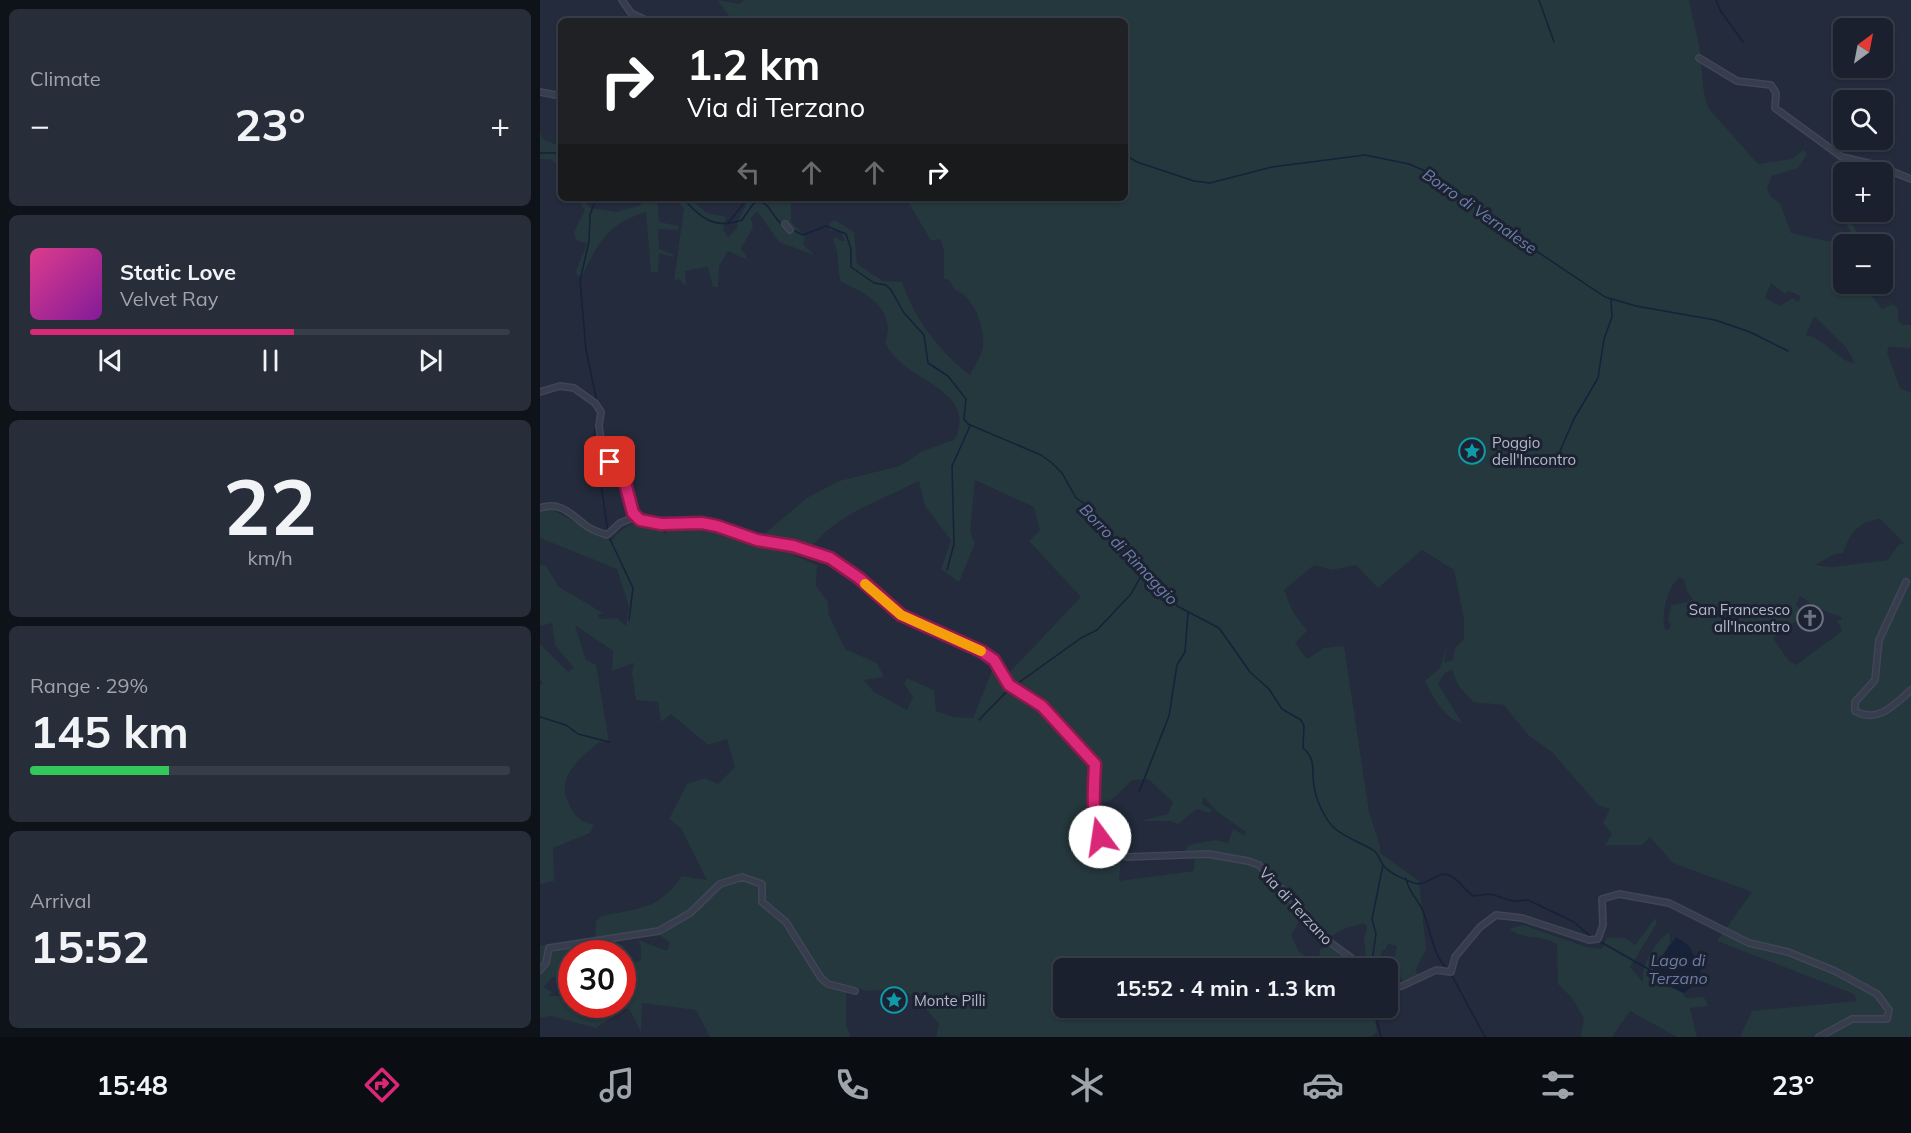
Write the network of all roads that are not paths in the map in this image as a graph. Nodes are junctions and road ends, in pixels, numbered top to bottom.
1 (622, 0) edge
2 (642, 18) edge
3 (1699, 58) dead end
4 (540, 92) edge
5 (558, 95) edge
6 (1911, 179) edge
7 (785, 224) dead end
8 (790, 231) dead end
9 (540, 392) edge
10 (540, 508) edge
11 (635, 517) junction
12 (1906, 582) dead end
13 (1911, 690) edge
14 (1351, 958) edge
15 (540, 970) edge
16 (1398, 986) edge
17 (855, 991) dead end
18 (1819, 1037) edge

1 - 2 street
3 - 6 street
4 - 5 street
7 - 8 street
9 - 11 street
10 - 11 street
11 - 14 street, Via di Terzano
12 - 13 street
15 - 17 street
16 - 18 street

